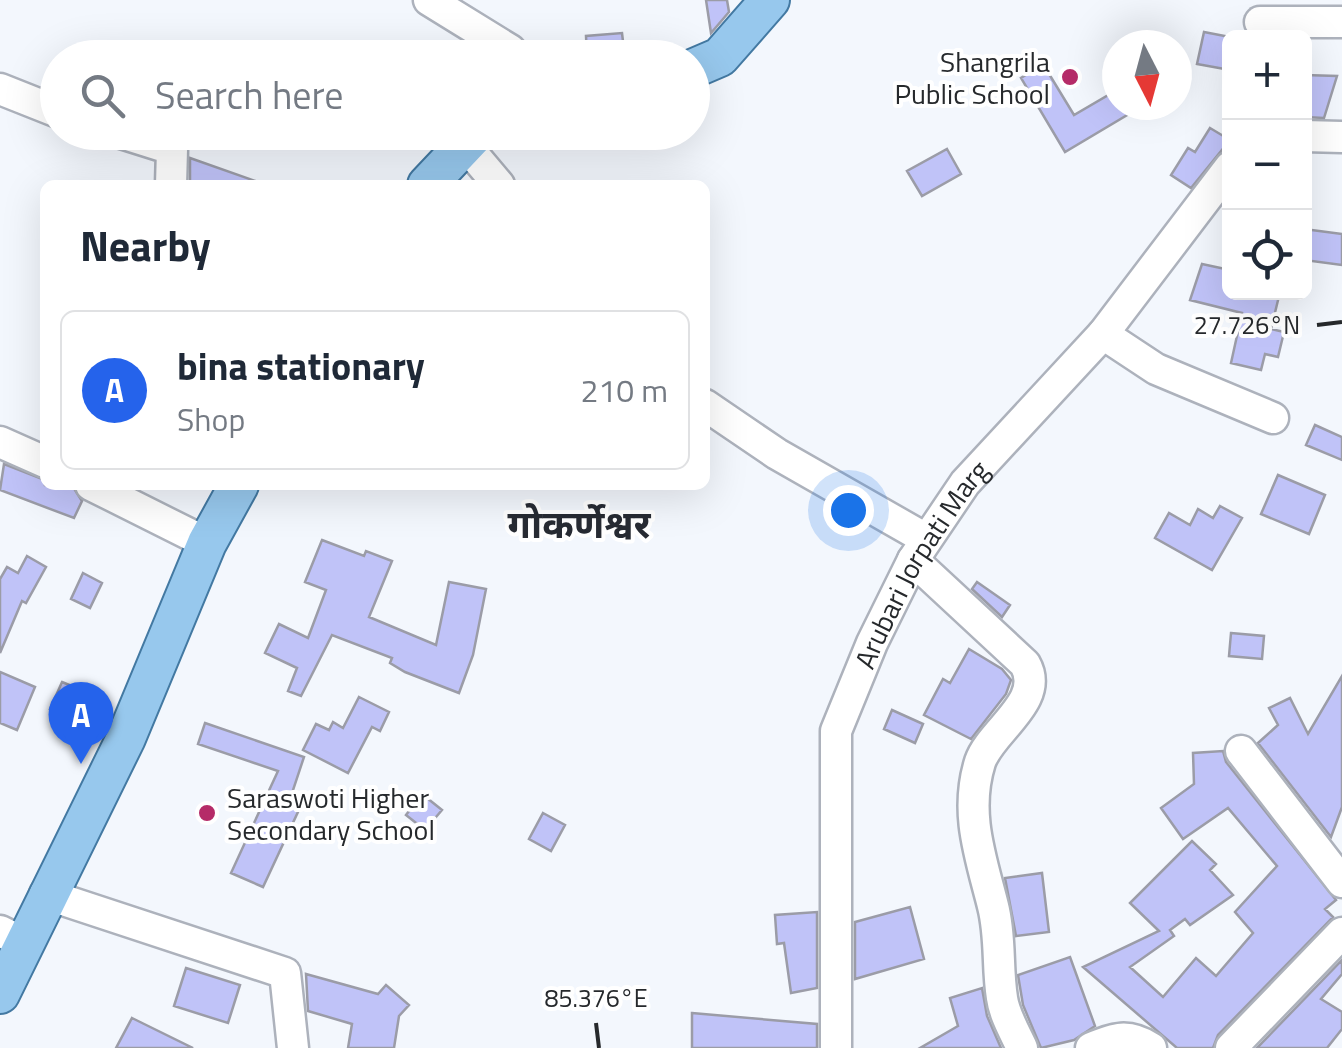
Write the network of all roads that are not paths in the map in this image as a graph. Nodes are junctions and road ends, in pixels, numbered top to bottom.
1 (429, 0) edge
2 (770, 0) edge
3 (1259, 20) edge
4 (1342, 22) edge
5 (494, 40) edge
6 (710, 62) edge
7 (0, 89) edge
8 (40, 105) edge
9 (1312, 136) edge
10 (1342, 137) edge
11 (172, 150) edge
12 (462, 150) edge
13 (478, 150) edge
14 (1222, 177) edge
15 (171, 180) edge
16 (432, 180) edge
17 (496, 180) edge
18 (1102, 334) junction
19 (710, 408) edge
20 (1273, 418) dead end
21 (0, 442) edge
22 (40, 460) edge
23 (101, 490) edge
24 (236, 490) edge
25 (207, 543) junction
26 (919, 549) junction
27 (1242, 751) dead end
28 (1339, 868) edge
29 (45, 894) junction
30 (1342, 934) edge
31 (12, 937) edge
32 (0, 994) edge
33 (293, 1048) edge
34 (836, 1048) edge
35 (1022, 1048) edge
36 (1091, 1048) edge
37 (1151, 1048) edge
38 (1231, 1048) edge

1 - 5 street
2 - 6 main road
3 - 4 street
7 - 8 street
9 - 10 street
11 - 15 street
12 - 16 main road
13 - 17 street
14 - 18 street, Arubari Jorpati Marg
18 - 20 street
18 - 26 street, Arubari Jorpati Marg
19 - 26 street
21 - 22 street
23 - 25 street
24 - 25 main road
25 - 29 main road
26 - 34 street, Arubari Jorpati Marg
26 - 35 street
27 - 28 street
29 - 31 main road
29 - 33 street
30 - 38 street
31 - 32 main road
36 - 37 street

